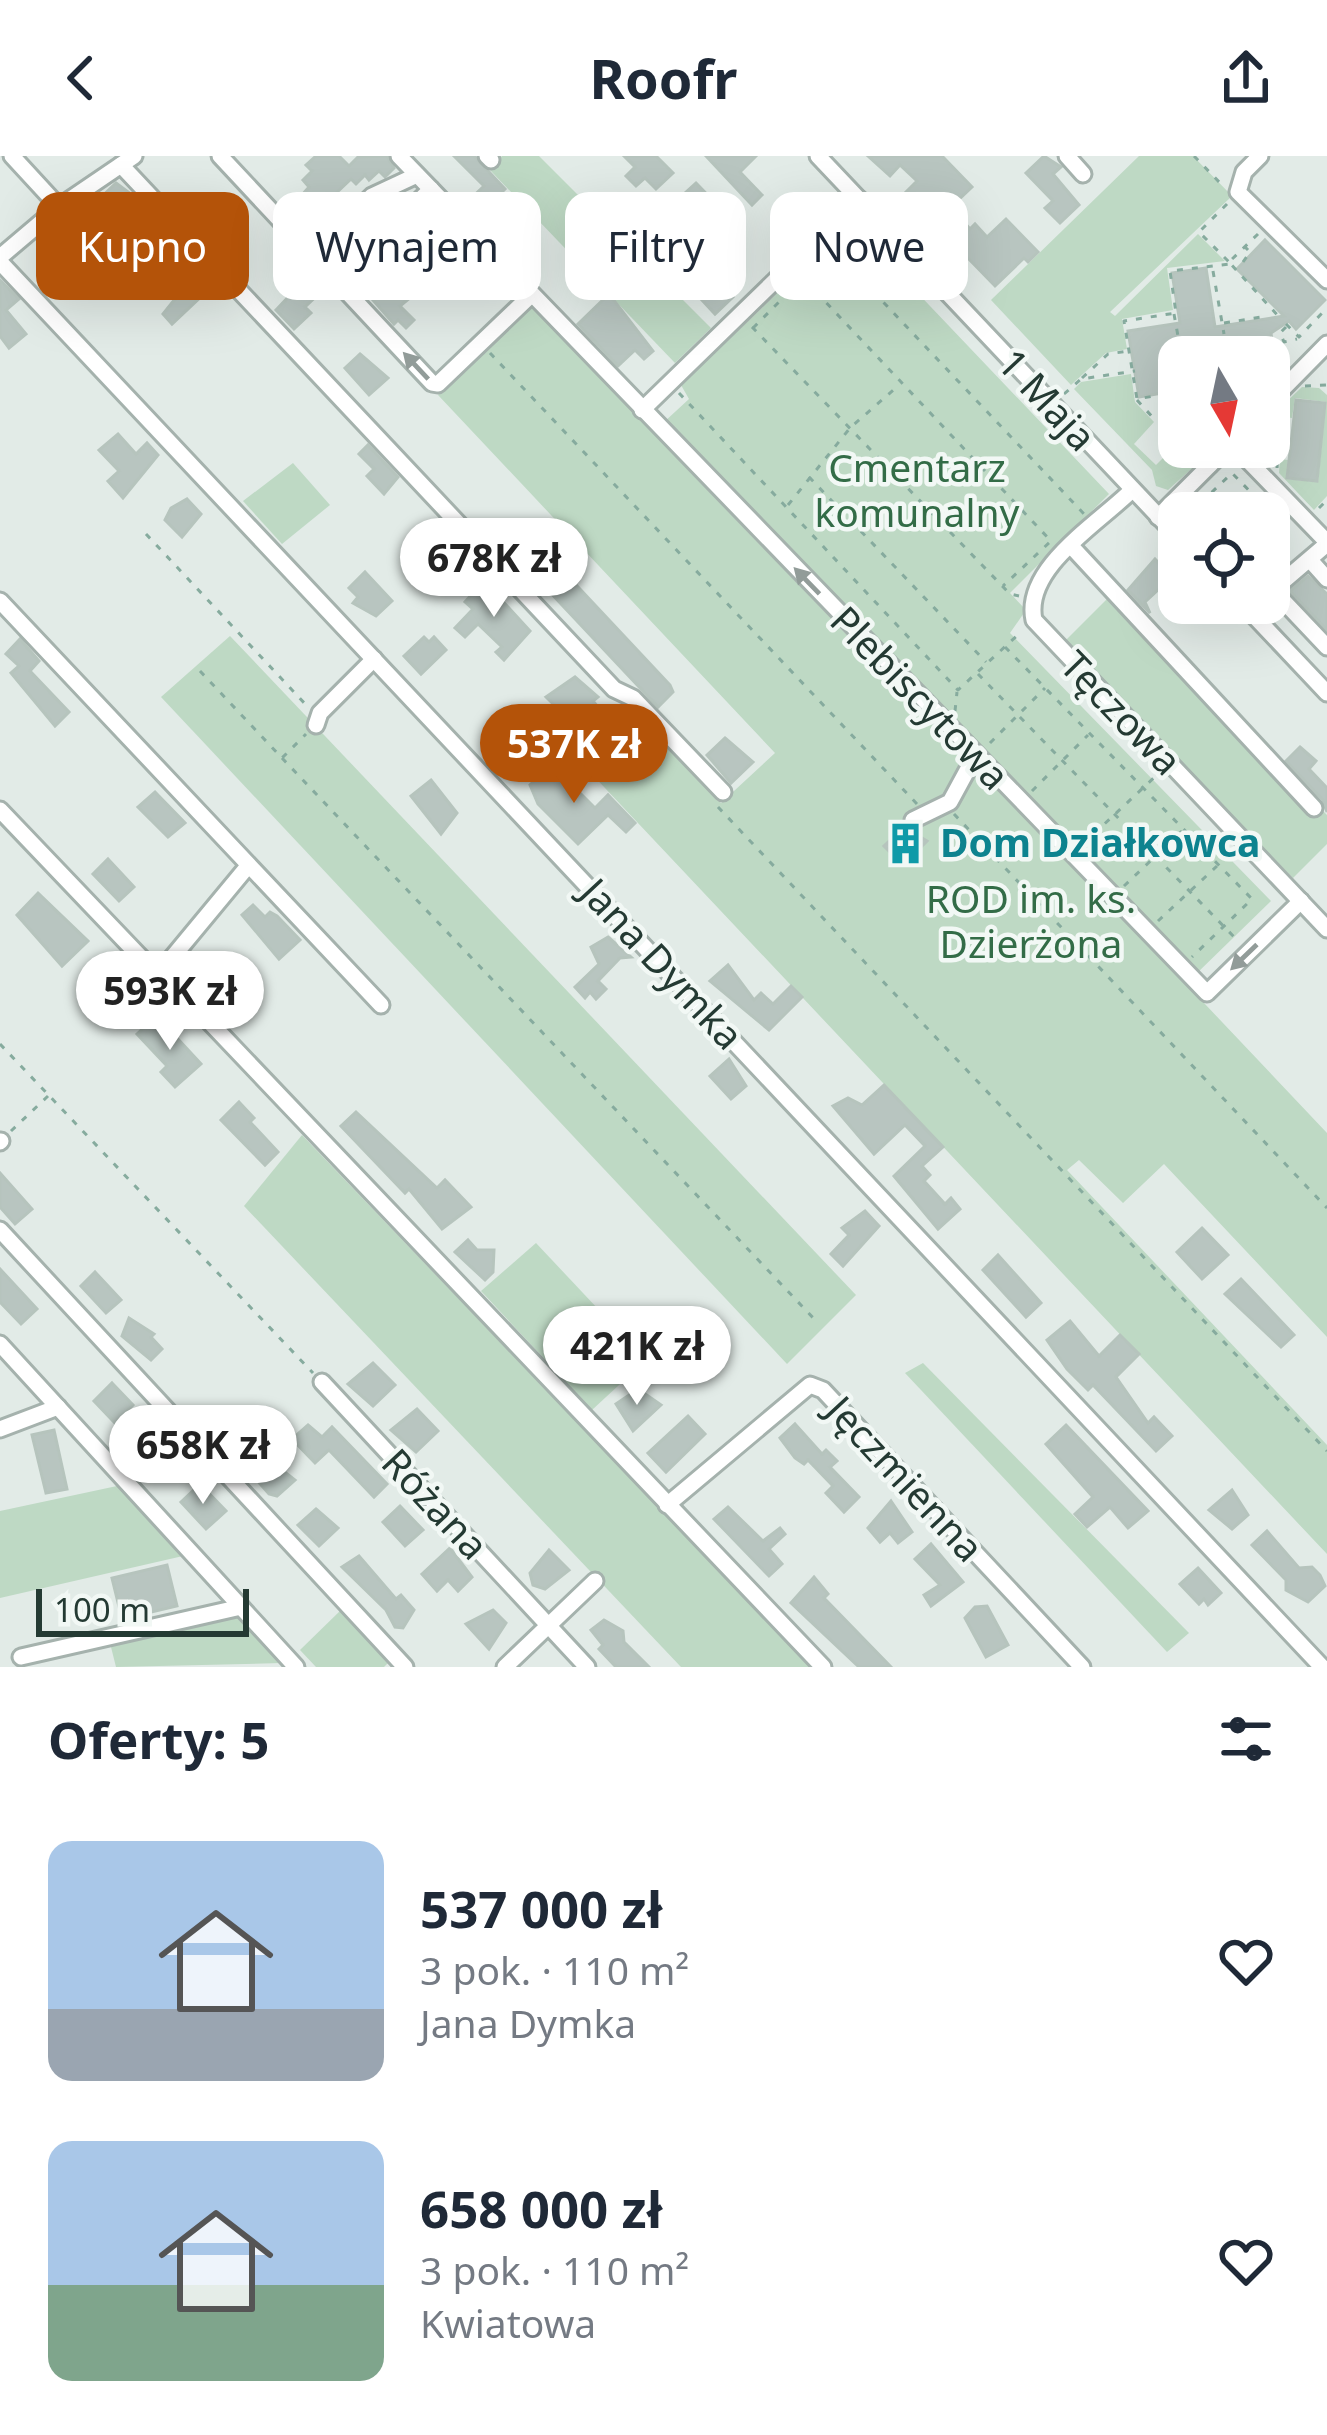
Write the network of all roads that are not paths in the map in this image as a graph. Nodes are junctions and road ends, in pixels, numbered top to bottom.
1 (12, 156) edge
2 (220, 156) edge
3 (399, 156) edge
4 (818, 156) edge
5 (1067, 156) edge
6 (1260, 156) edge
7 (119, 162) edge
8 (1083, 174) dead end
9 (417, 175) junction
10 (430, 189) junction
11 (45, 192) edge
12 (79, 192) edge
13 (381, 192) edge
14 (427, 192) edge
15 (433, 192) edge
16 (852, 192) edge
17 (273, 213) edge
18 (36, 228) edge
19 (0, 260) edge
20 (1327, 280) edge
21 (770, 285) edge
22 (355, 300) edge
23 (526, 300) edge
24 (536, 300) edge
25 (954, 300) edge
26 (1327, 344) edge
27 (1290, 387) edge
28 (642, 410) junction
29 (1207, 468) edge
30 (1252, 468) edge
31 (1132, 490) junction
32 (1157, 517) joint
33 (1327, 543) edge
34 (1072, 547) junction
35 (1310, 560) junction
36 (1327, 578) edge
37 (0, 601) edge
38 (1262, 624) edge
39 (1327, 647) edge
40 (374, 659) junction
41 (1327, 693) edge
42 (318, 719) road end
43 (982, 750) junction
44 (723, 792) dead end
45 (1315, 808) dead end
46 (0, 810) edge
47 (918, 815) road end
48 (248, 866) junction
49 (1300, 901) junction
50 (1327, 929) edge
51 (161, 970) junction
52 (381, 1005) dead end
53 (0, 1230) edge
54 (0, 1344) edge
55 (322, 1382) road end
56 (58, 1407) junction
57 (0, 1429) edge
58 (667, 1505) junction
59 (595, 1581) dead end
60 (241, 1607) junction
61 (548, 1626) junction
62 (21, 1657) dead end
63 (296, 1667) edge
64 (405, 1667) edge
65 (505, 1667) edge
66 (587, 1667) edge
67 (823, 1667) edge
68 (1082, 1667) edge
69 (1322, 1667) edge

1 - 11 street
2 - 17 street
3 - 9 street, Plebiscytowa
4 - 16 street, 1 Maja
5 - 8 street
6 - 20 street
7 - 12 street
7 - 44 street
9 - 10 street, Plebiscytowa
9 - 13 street
10 - 14 street
10 - 15 street, Plebiscytowa
18 - 19 street
19 - 40 street, Jana Dymka
21 - 28 street
23 -> 22 street
24 - 28 street, Plebiscytowa
25 - 31 street, 1 Maja
26 - 27 street
43 -> 28 street, Plebiscytowa
29 - 32 street
30 - 33 street
31 - 32 street, 1 Maja
31 - 34 street
33 - 35 street
34 - 45 street
34 - 49 street, Tęczowa
35 - 36 street
35 - 39 street
37 - 48 street
38 - 41 street
40 - 42 street
40 - 69 street, Jana Dymka
43 - 47 street
49 -> 43 street, Plebiscytowa
46 - 51 street
48 - 51 street
48 - 52 street
49 - 50 street, Tęczowa
51 - 58 street
53 - 64 street
54 - 56 street
55 - 61 street, Różana
56 - 57 street
56 - 60 street
58 - 67 street
58 - 68 street, Jęczmienna
59 - 61 street
60 - 62 street
60 - 63 street
61 - 65 street
61 - 66 street, Różana

